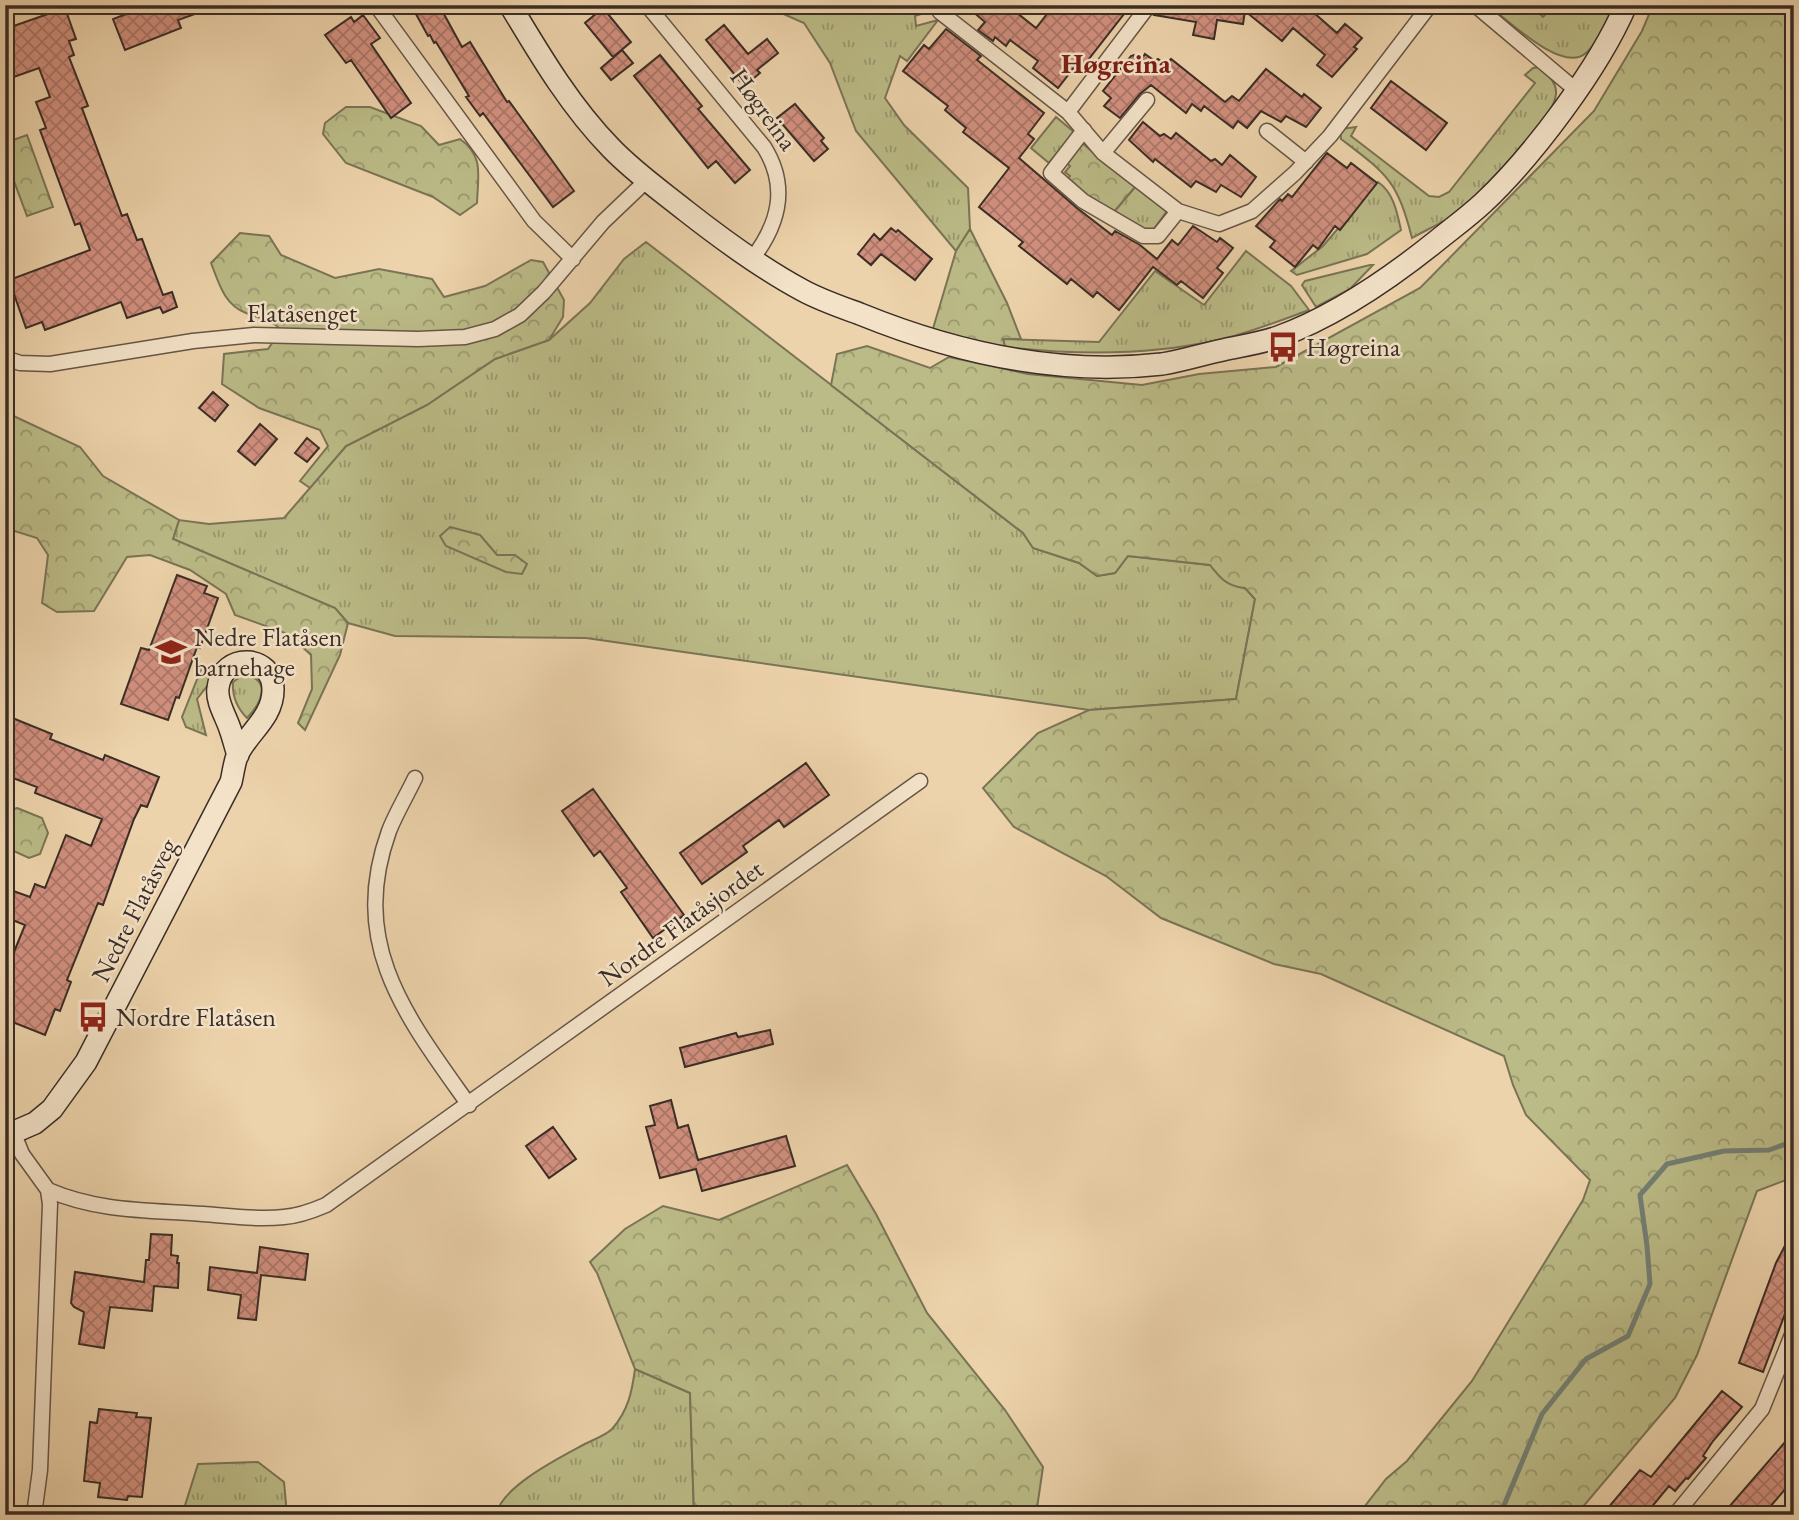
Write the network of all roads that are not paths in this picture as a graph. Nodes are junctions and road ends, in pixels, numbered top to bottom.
1 (376, 5) edge
2 (510, 5) edge
3 (647, 5) edge
4 (1149, 5) edge
5 (1430, 5) edge
6 (1475, 5) edge
7 (1626, 5) edge
8 (939, 7) edge
9 (1576, 90) junction
10 (1147, 100) dead end
11 (1068, 113) junction
12 (1084, 130) junction
13 (1267, 131) dead end
14 (1103, 153) junction
15 (1306, 162) junction
16 (647, 180) junction
17 (1178, 211) junction
18 (573, 259) junction
19 (752, 260) junction
20 (5, 358) edge
21 (238, 755) dead end
22 (415, 778) dead end
23 (920, 781) dead end
24 (469, 1104) junction
25 (10, 1135) edge
26 (48, 1190) junction
27 (1794, 1329) edge
28 (34, 1515) edge
29 (1675, 1515) edge

1 - 18 street
2 - 16 street
3 - 19 street, Høgreina
4 - 11 street
5 - 15 street
6 - 9 street
7 - 9 street
8 - 11 street
9 - 19 street
10 - 14 street
11 - 12 street
12 - 14 street
12 - 17 street
13 - 15 street
14 - 17 street
15 - 17 street
16 - 18 street, Flatåsenget
16 - 19 street
18 - 20 street, Flatåsenget
21 - 25 street, Nedre Flatåsveg
22 - 24 street
23 - 24 street, Nordre Flatåsjordet
24 - 26 street, Nordre Flatåsjordet
25 - 26 street
26 - 28 street
27 - 29 street

